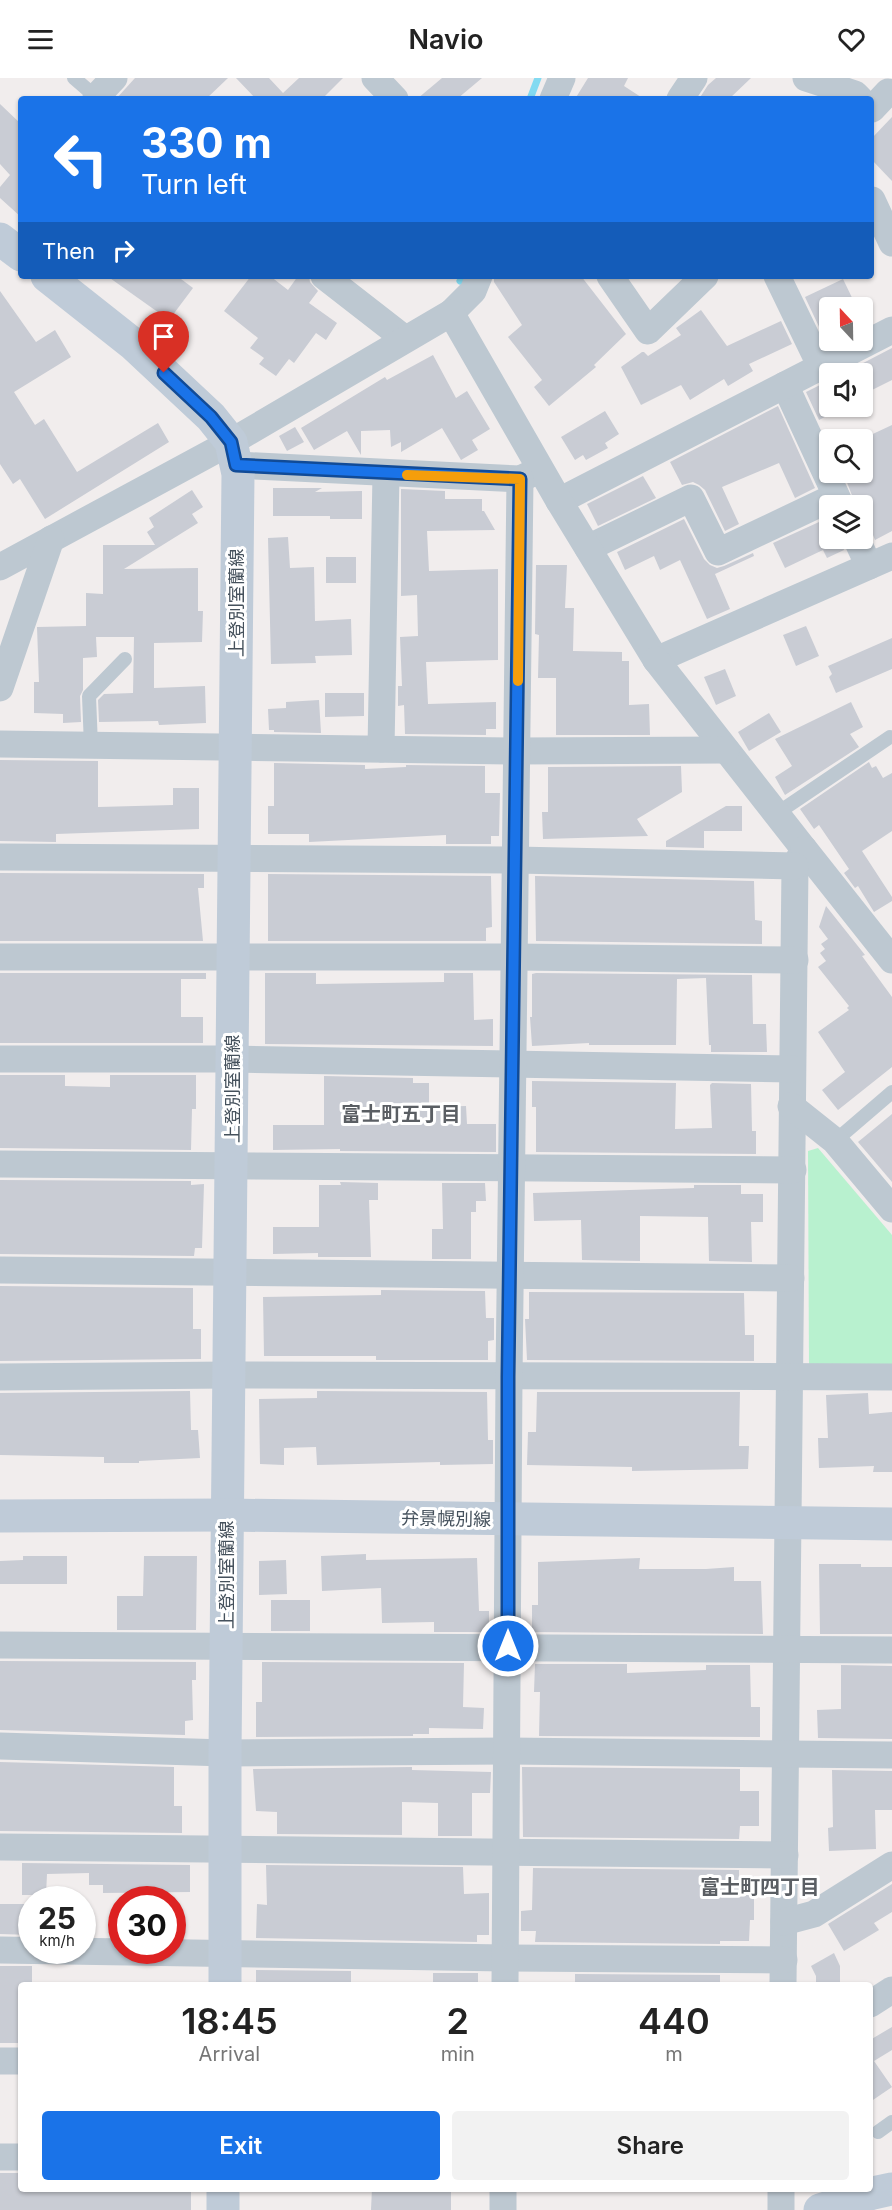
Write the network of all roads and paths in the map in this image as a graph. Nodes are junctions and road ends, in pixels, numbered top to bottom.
1 (74, 78) edge
2 (375, 78) edge
3 (694, 78) edge
4 (806, 78) edge
5 (103, 91) edge
6 (392, 96) edge
7 (682, 96) edge
8 (857, 96) edge
9 (874, 204) edge
10 (0, 239) edge
11 (892, 243) edge
12 (18, 253) edge
13 (51, 279) edge
14 (328, 279) edge
15 (478, 279) edge
16 (612, 279) edge
17 (702, 279) edge
18 (778, 279) edge
19 (451, 313) junction
20 (892, 330) edge
21 (405, 339) junction
22 (819, 363) edge
23 (824, 363) edge
24 (819, 366) edge
25 (785, 384) junction
26 (233, 454) junction
27 (386, 474) junction
28 (531, 474) junction
29 (835, 495) edge
30 (559, 501) junction
31 (819, 509) edge
32 (51, 539) junction
33 (588, 548) junction
34 (867, 549) edge
35 (880, 561) edge
36 (0, 567) edge
37 (125, 659) dead end
38 (657, 660) junction
39 (0, 688) edge
40 (890, 737) dead end
41 (0, 744) edge
42 (91, 746) junction
43 (236, 747) junction
44 (381, 749) junction
45 (726, 750) junction
46 (517, 751) junction
47 (776, 814) junction
48 (0, 857) edge
49 (800, 857) junction
50 (235, 860) junction
51 (516, 860) junction
52 (0, 957) edge
53 (234, 957) junction
54 (514, 957) junction
55 (795, 960) junction
56 (892, 960) edge
57 (0, 1059) edge
58 (233, 1059) junction
59 (513, 1064) junction
60 (792, 1069) junction
61 (892, 1092) edge
62 (791, 1106) junction
63 (835, 1141) junction
64 (0, 1164) edge
65 (232, 1167) junction
66 (512, 1169) junction
67 (793, 1170) junction
68 (892, 1209) edge
69 (0, 1270) edge
70 (230, 1272) junction
71 (510, 1274) junction
72 (791, 1278) junction
73 (229, 1375) junction
74 (789, 1376) junction
75 (0, 1377) edge
76 (508, 1377) junction
77 (892, 1377) edge
78 (228, 1515) junction
79 (0, 1516) edge
80 (508, 1520) junction
81 (788, 1522) junction
82 (892, 1524) edge
83 (0, 1645) edge
84 (227, 1645) junction
85 (508, 1646) junction
86 (787, 1648) junction
87 (892, 1650) edge
88 (0, 1746) edge
89 (507, 1751) junction
90 (225, 1754) junction
91 (786, 1755) junction
92 (892, 1755) edge
93 (0, 1847) edge
94 (225, 1848) junction
95 (506, 1852) junction
96 (785, 1855) junction
97 (892, 1865) edge
98 (784, 1922) junction
99 (0, 1950) edge
100 (225, 1952) junction
101 (505, 1971) edge
102 (784, 1972) edge
103 (225, 1982) edge
104 (892, 1990) edge
105 (873, 2002) edge
106 (0, 2061) edge
107 (18, 2061) edge
108 (892, 2122) edge
109 (878, 2132) dead end
110 (0, 2157) edge
111 (18, 2157) edge
112 (892, 2189) edge
113 (223, 2192) edge
114 (503, 2192) edge
115 (781, 2192) edge
116 (223, 2210) edge
117 (503, 2210) edge
118 (781, 2210) edge
119 (820, 2210) edge

1 - 5 lane
2 - 6 street
3 - 7 street
4 - 8 street
9 - 11 street
10 - 12 main road
13 - 26 main road
14 - 21 street
15 - 19 street
16 - 17 street
18 - 22 street
19 - 21 street
19 - 28 street
20 - 23 street
21 - 26 street
24 - 25 street
25 - 29 street
25 - 30 street
26 - 27 street
26 - 32 street
26 - 43 main road, 上登別室蘭線
27 - 28 street
27 - 44 street
28 - 30 street
28 - 46 street
30 - 33 street
31 - 33 street
32 - 36 street
32 - 39 street
33 - 38 street
34 - 35 street
35 - 38 street
37 - 42 lane
38 - 45 street
40 - 47 lane
41 - 42 street
42 - 43 street
43 - 44 street
43 - 50 main road, 上登別室蘭線
44 - 46 street
45 - 46 street
45 - 47 street
46 - 51 street
47 - 49 street
48 - 50 street
49 - 51 street
49 - 55 street
49 - 56 street
50 - 51 street
50 - 53 main road, 上登別室蘭線
51 - 54 street
52 - 53 street
53 - 54 street
53 - 58 main road, 上登別室蘭線
54 - 55 street
54 - 59 street
55 - 60 street
57 - 58 street
58 - 59 street
58 - 65 main road, 上登別室蘭線
59 - 60 street
59 - 66 street
60 - 62 street
61 - 63 lane
62 - 63 street
62 - 67 street
63 - 68 street
64 - 65 street
65 - 66 street
65 - 70 main road, 上登別室蘭線
66 - 67 street
66 - 71 street
67 - 72 street
69 - 70 street
70 - 71 street
70 - 73 main road, 上登別室蘭線
71 - 72 street
71 - 76 street
72 - 74 street
73 - 75 street
73 - 76 street
73 - 78 main road, 上登別室蘭線
74 - 76 street
74 - 77 street
74 - 81 street
76 - 80 street
78 - 79 main road, 弁景幌別線
78 - 80 main road, 弁景幌別線
78 - 84 main road, 上登別室蘭線
80 - 81 main road, 弁景幌別線
80 - 85 street
81 - 82 main road, 弁景幌別線
81 - 86 street
83 - 84 street
84 - 85 street
84 - 90 main road, 上登別室蘭線
85 - 86 street
85 - 89 street
86 - 87 street
86 - 91 street
88 - 90 street
89 - 90 street
89 - 91 street
89 - 95 street
90 - 94 main road, 上登別室蘭線
91 - 92 street
91 - 96 street
93 - 94 street
94 - 95 street
94 - 100 main road, 上登別室蘭線
95 - 96 street
95 - 101 street
96 - 98 street
97 - 98 street
98 - 102 street
99 - 100 street
100 - 101 street
100 - 103 main road, 上登別室蘭線
101 - 102 street
104 - 105 street
106 - 107 street
108 - 109 lane
110 - 111 street
112 - 119 main road
113 - 116 main road
114 - 117 street
115 - 118 street

